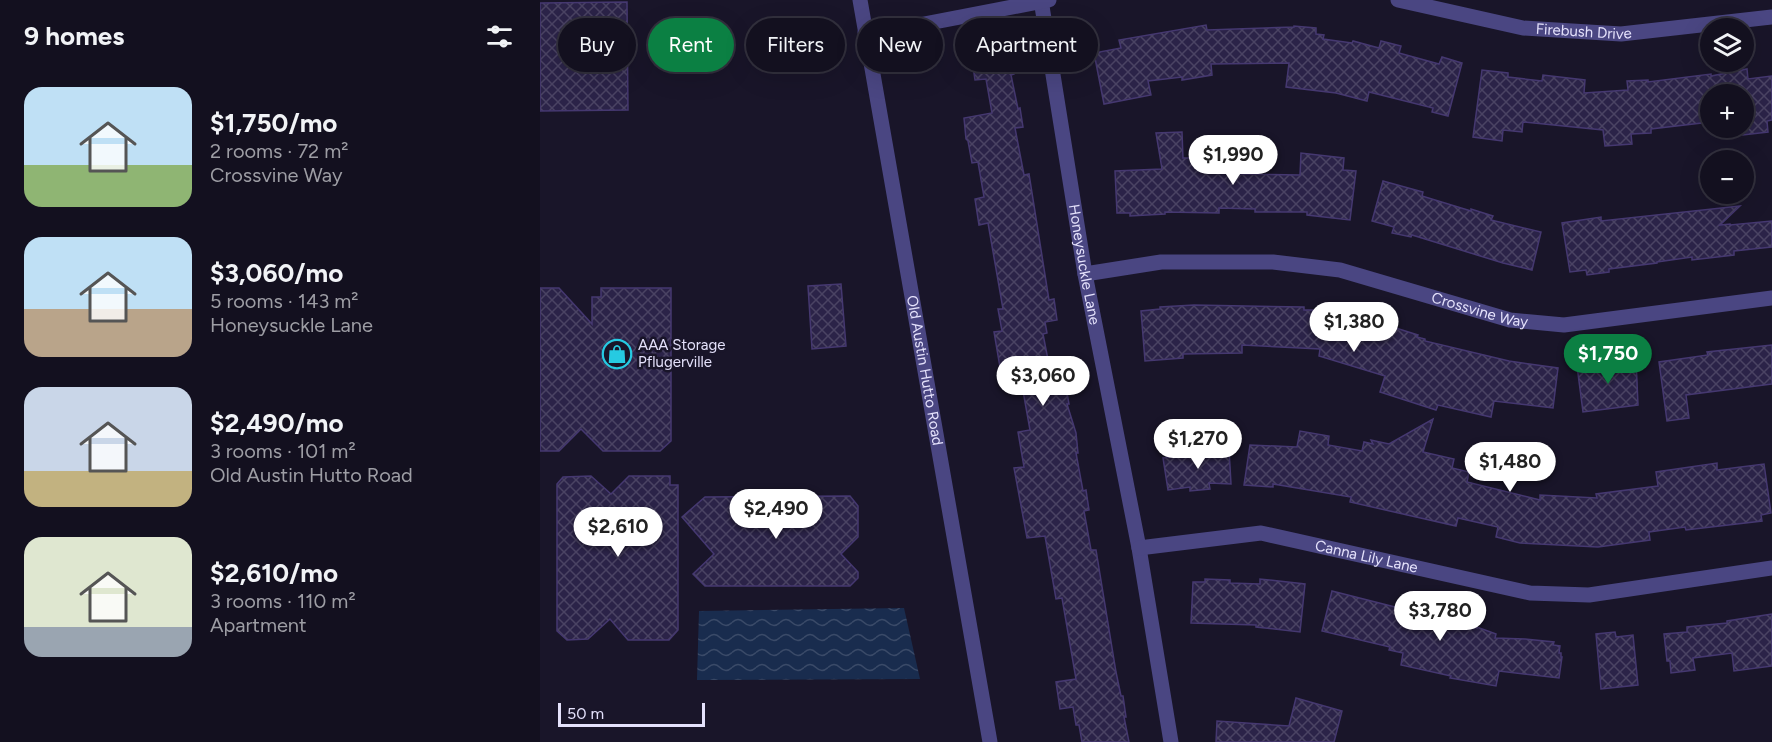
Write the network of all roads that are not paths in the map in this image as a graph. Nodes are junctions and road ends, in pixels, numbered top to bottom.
1 (860, 0) edge
2 (1044, 0) edge
3 (1398, 0) edge
4 (1772, 17) edge
5 (863, 18) edge
6 (943, 20) edge
7 (872, 72) edge
8 (1085, 274) junction
9 (1772, 298) edge
10 (1139, 548) junction
11 (1772, 568) edge
12 (990, 742) edge
13 (1171, 742) edge

1 - 5 street, Old Austin Hutto Road
2 - 6 street
2 - 8 street, Honeysuckle Lane
3 - 4 street, Firebush Drive
7 - 12 street, Old Austin Hutto Road
8 - 9 street, Crossvine Way
8 - 10 street, Honeysuckle Lane
10 - 11 street, Canna Lily Lane
10 - 13 street, Honeysuckle Lane

